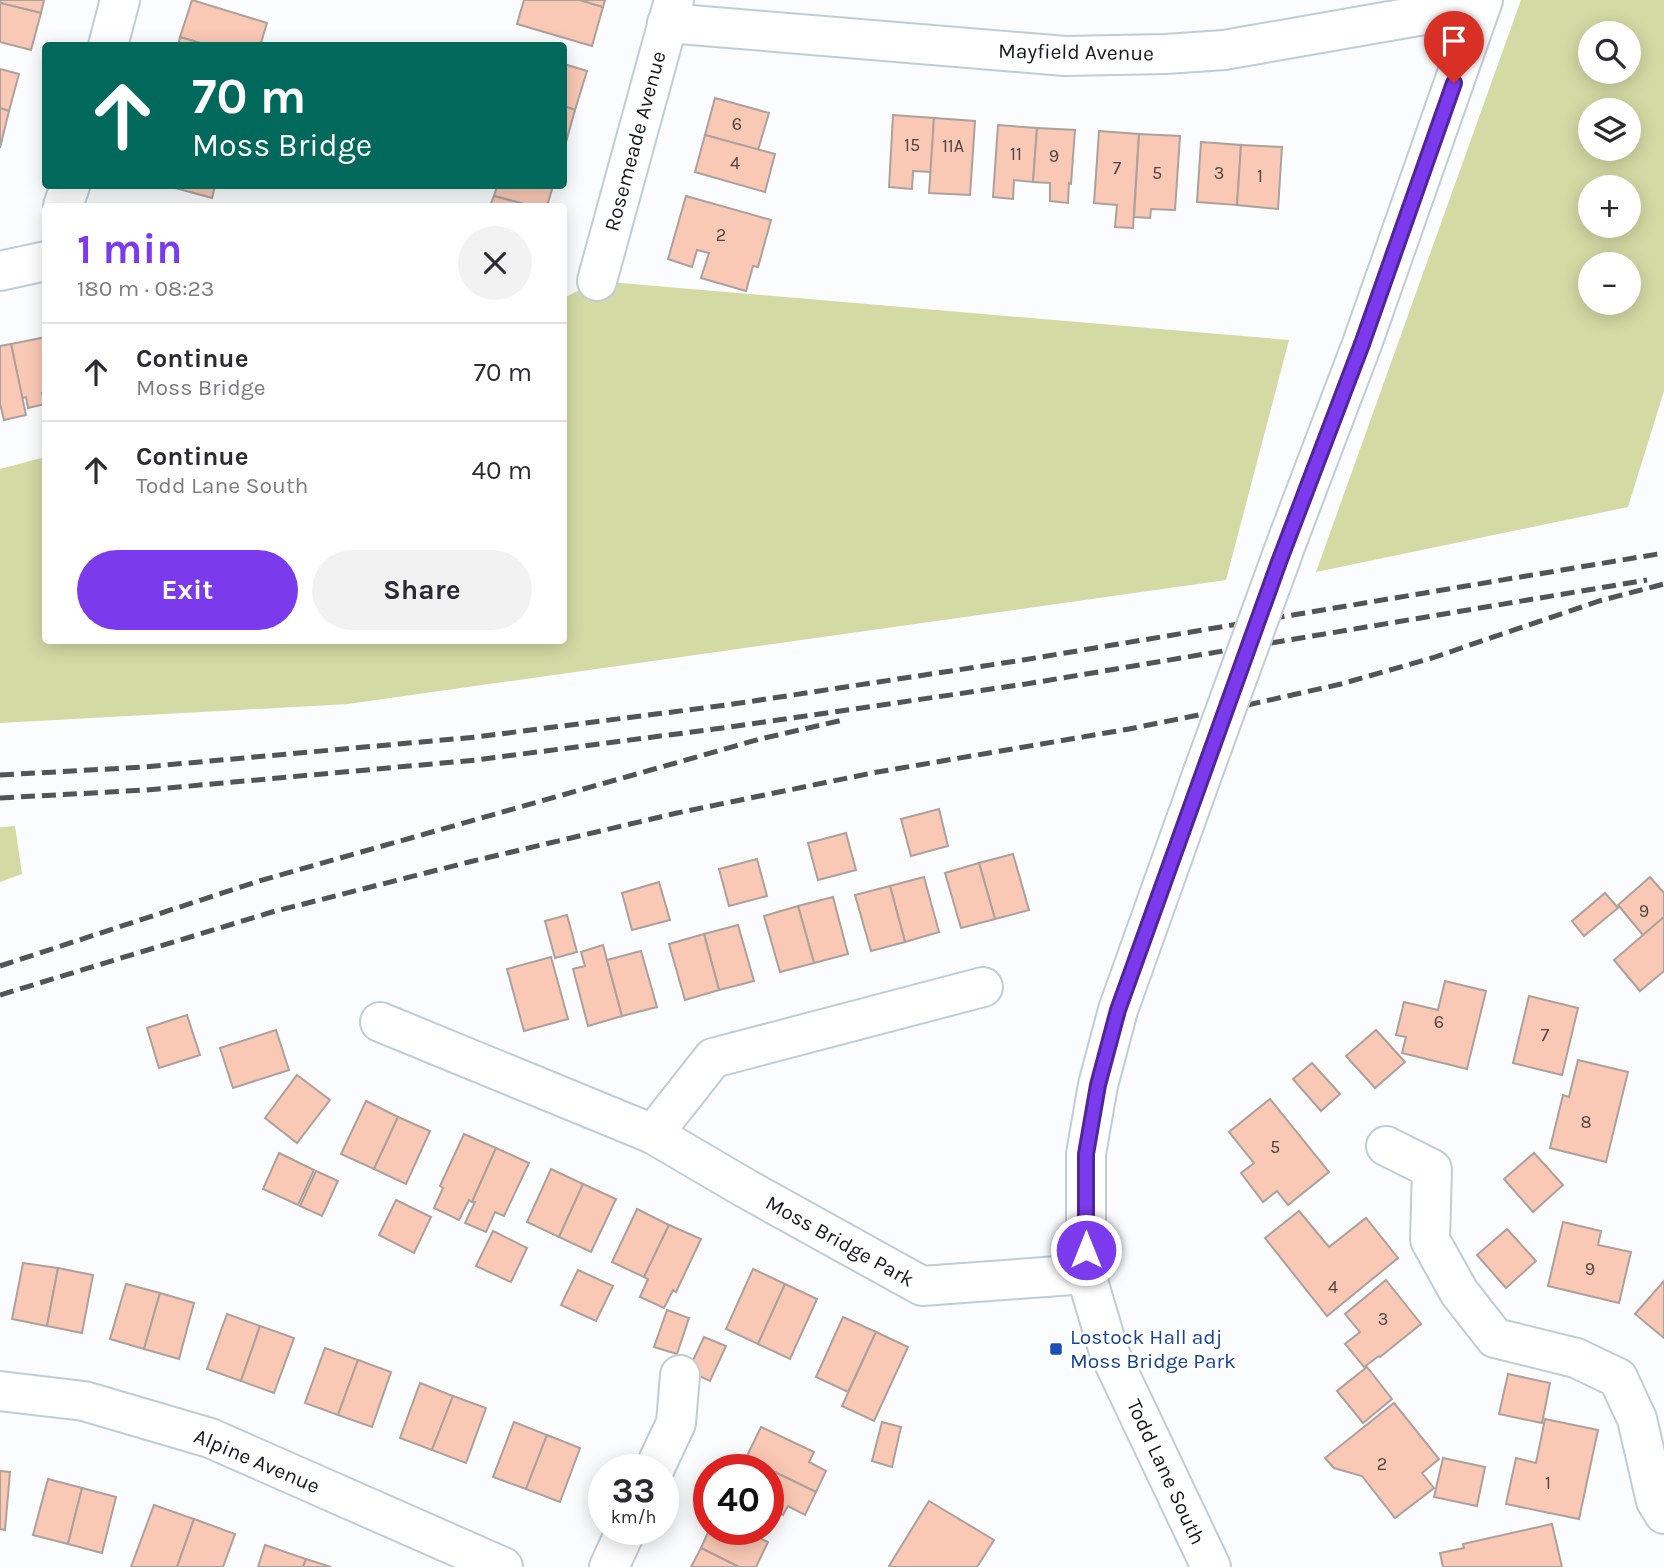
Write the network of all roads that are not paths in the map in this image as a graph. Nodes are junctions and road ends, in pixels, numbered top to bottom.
1 (120, 0) edge
2 (1482, 3) edge
3 (670, 12) edge
4 (109, 42) edge
5 (42, 262) edge
6 (0, 271) edge
7 (597, 281) dead end
8 (983, 987) dead end
9 (380, 1022) dead end
10 (653, 1134) junction
11 (1386, 1146) dead end
12 (1086, 1273) junction
13 (680, 1375) dead end
14 (0, 1391) edge
15 (661, 1454) edge
16 (1664, 1514) edge
17 (619, 1545) edge
18 (503, 1567) edge
19 (609, 1567) edge
20 (1211, 1567) edge

1 - 4 street
2 - 3 street, Mayfield Avenue
2 - 12 street, Todd Lane South, bridge
3 - 7 street, Rosemeade Avenue
5 - 6 street
8 - 10 street
9 - 10 street, Moss Bridge Park
10 - 12 street, Moss Bridge Park
11 - 16 street
12 - 20 street, Todd Lane South
13 - 15 street
14 - 18 street, Alpine Avenue
17 - 19 street

